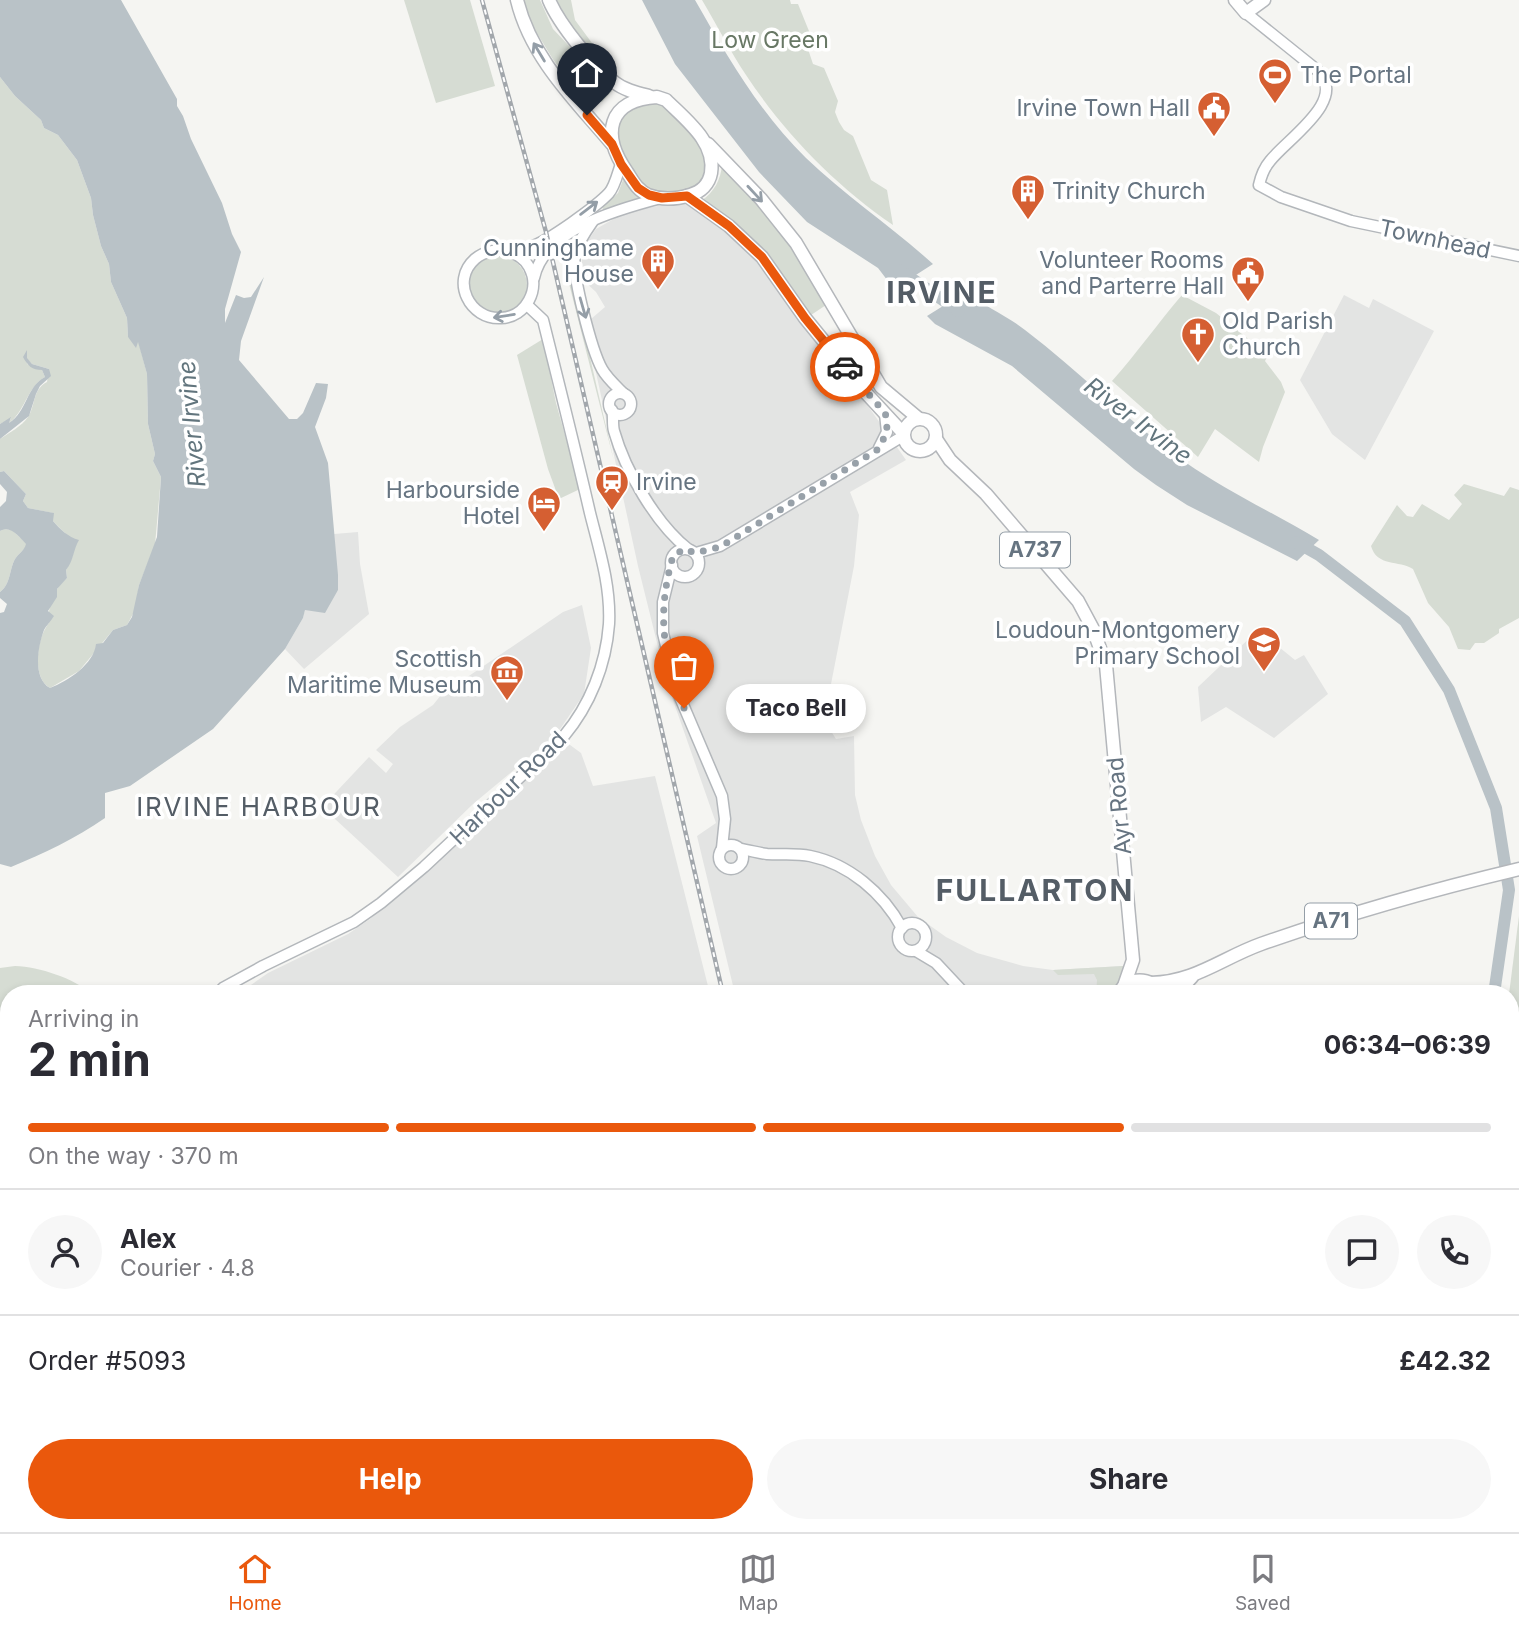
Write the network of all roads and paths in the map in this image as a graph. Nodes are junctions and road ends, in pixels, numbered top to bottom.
1 (517, 0) edge
2 (550, 0) edge
3 (1235, 0) edge
4 (1264, 0) edge
5 (1246, 13) junction
6 (657, 97) junction
7 (612, 144) junction
8 (708, 144) junction
9 (621, 164) junction
10 (687, 196) junction
11 (662, 198) junction
12 (593, 220) junction
13 (509, 251) junction
14 (1519, 256) edge
15 (533, 282) junction
16 (527, 304) junction
17 (623, 393) junction
18 (612, 410) junction
19 (625, 413) junction
20 (885, 413) junction
21 (918, 418) junction
22 (903, 434) junction
23 (616, 437) junction
24 (932, 444) junction
25 (877, 450) junction
26 (672, 536) junction
27 (692, 551) junction
28 (673, 560) junction
29 (681, 575) junction
30 (667, 591) junction
31 (725, 819) junction
32 (722, 848) junction
33 (739, 848) junction
34 (766, 854) junction
35 (738, 867) junction
36 (1519, 869) edge
37 (905, 926) junction
38 (926, 942) junction
39 (916, 951) junction
40 (1133, 960) junction
41 (936, 963) junction
42 (249, 975) junction
43 (1192, 977) junction
44 (1149, 982) junction
45 (229, 985) edge
46 (241, 985) edge
47 (957, 985) edge
48 (1123, 985) edge
49 (1127, 985) edge
50 (1152, 985) edge
51 (1184, 985) edge

7 -> 1 main road
2 - 6 main road, A737
3 - 5 main road
4 - 5 main road
5 - 14 street, Townhead
6 - 7 main road
6 - 8 main road, A737
7 - 9 main road
8 - 10 main road
8 -> 21 main road, A737
9 - 11 main road
13 -> 9 street
10 - 11 main road
10 - 20 main road, A737
11 - 12 street
12 - 15 street
12 -> 17 street
13 - 15 street
16 -> 13 street
15 - 16 street
16 - 42 street, Harbour Road
17 - 18 street
17 - 19 street
18 - 19 street
18 - 23 street
19 - 23 street
20 - 22 main road, A737
20 - 25 street
21 - 22 main road
21 - 24 main road, A737
22 - 24 main road, A737
22 - 25 street
23 - 26 street
24 - 40 main road, Ayr Road / A737
25 - 27 street
26 - 27 street
26 - 28 street
27 - 28 street
27 - 29 street
28 - 29 street
28 - 30 street
29 - 30 street
30 - 31 street
31 - 32 street
31 - 33 street
32 - 33 street
32 - 35 street
33 - 34 street
33 - 35 street
34 - 35 street
34 - 37 street
36 - 43 main road, A71
37 - 38 street
37 - 39 street
38 - 39 street
38 - 41 street
39 - 41 street
40 - 44 main road, A737
40 - 48 main road, A737
41 - 47 street
42 - 45 street, Harbour Road
42 - 46 street, Harbour Road
43 - 44 main road, A71
43 - 51 main road, A71
44 - 49 main road
44 - 50 main road

